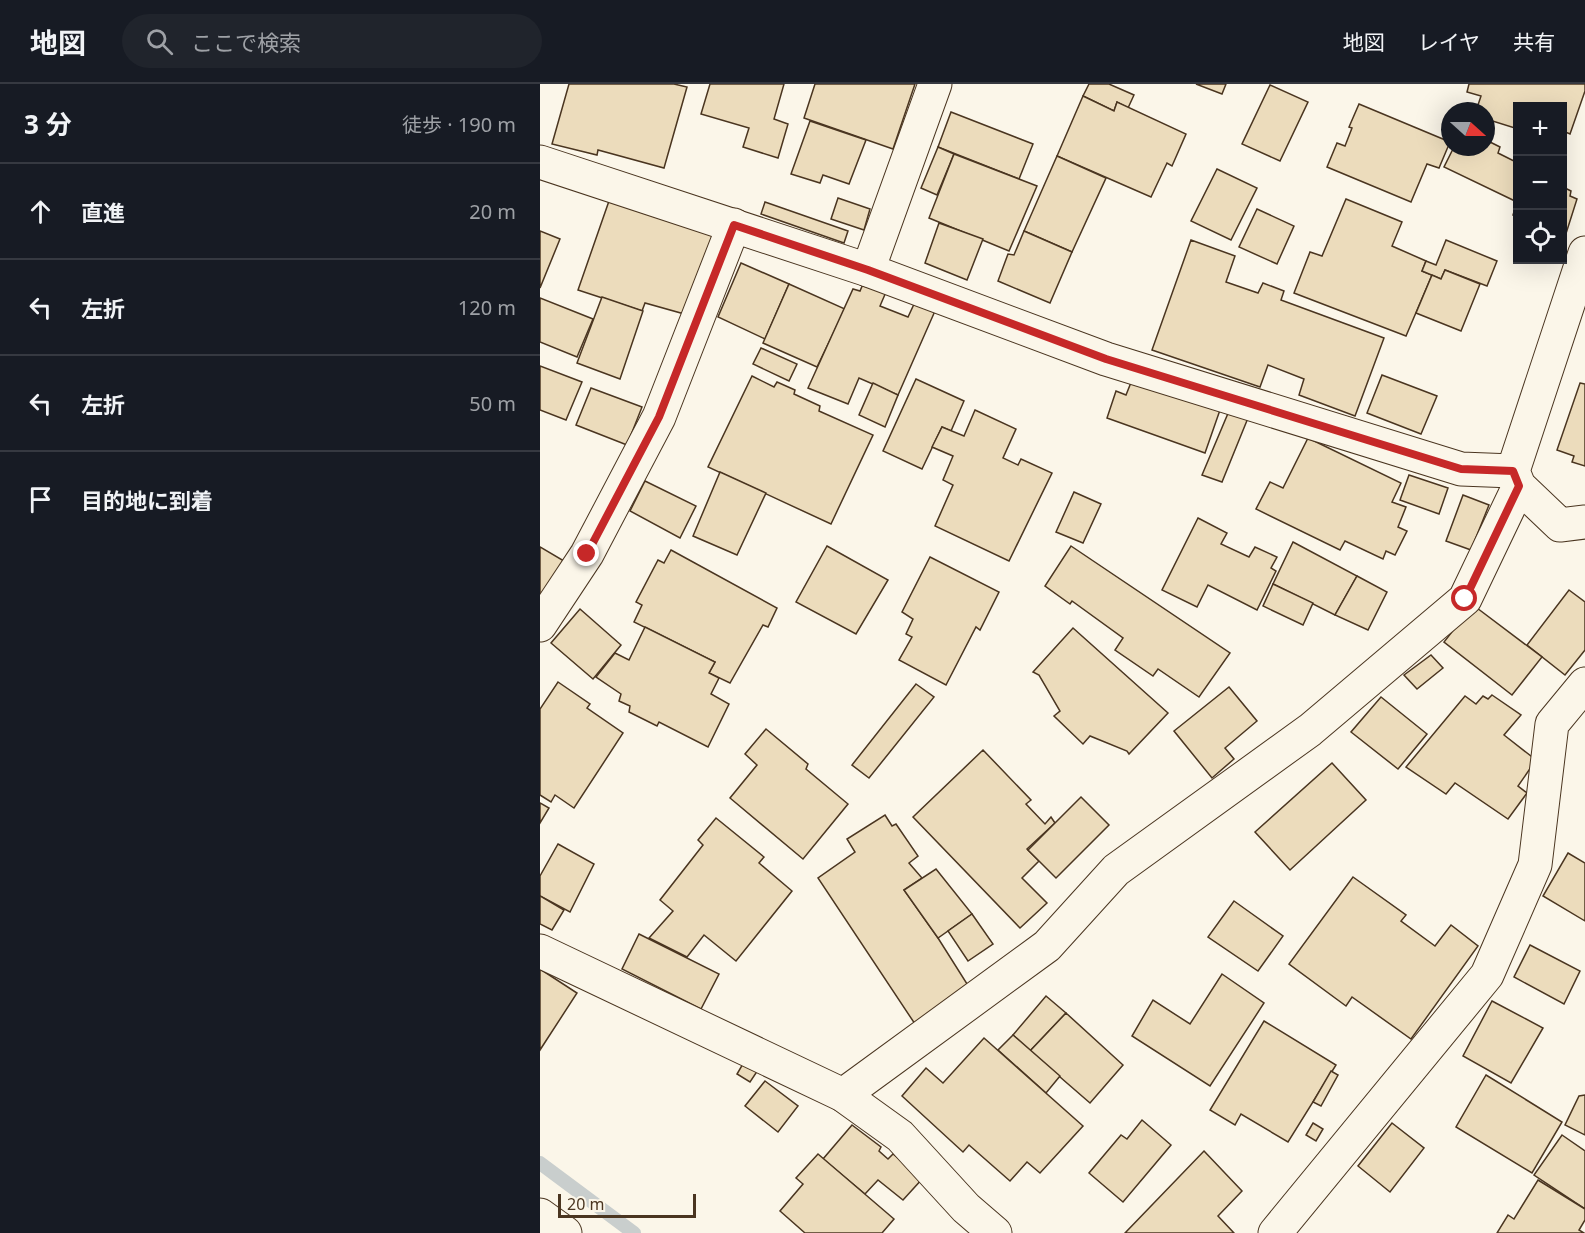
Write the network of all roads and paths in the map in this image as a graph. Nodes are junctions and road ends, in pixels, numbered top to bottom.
1 (935, 84) edge
2 (540, 162) edge
3 (734, 225) junction
4 (1585, 253) edge
5 (868, 270) junction
6 (1516, 479) junction
7 (1585, 522) edge
8 (540, 625) edge
9 (1585, 684) edge
10 (540, 951) edge
11 (843, 1095) junction
12 (540, 1215) edge
13 (565, 1233) edge
14 (995, 1233) edge
15 (1275, 1233) edge

1 - 5 street
2 - 3 street
3 - 5 street
3 - 8 street
4 - 6 street
5 - 6 street
6 - 7 street
6 - 11 street
9 - 15 street
10 - 11 street
11 - 14 street
12 - 13 street

